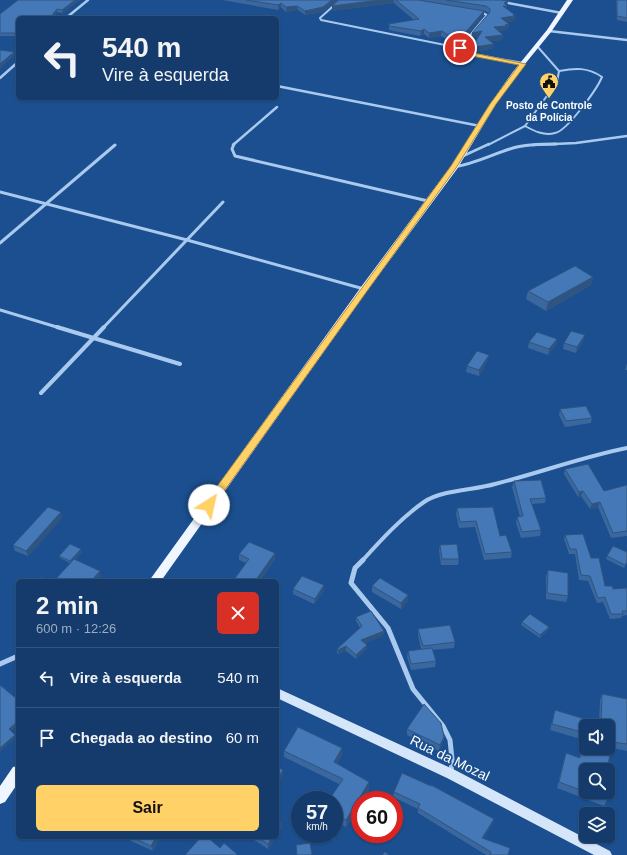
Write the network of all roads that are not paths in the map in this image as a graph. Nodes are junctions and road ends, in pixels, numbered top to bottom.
1 (88, 0) edge
2 (340, 0) edge
3 (570, 0) edge
4 (498, 1) edge
5 (474, 11) edge
6 (562, 13) junction
7 (68, 16) edge
8 (549, 31) junction
9 (627, 40) edge
10 (537, 46) junction
11 (460, 48) junction
12 (16, 64) edge
13 (523, 64) junction
14 (559, 71) junction
15 (0, 78) edge
16 (279, 86) edge
17 (277, 107) dead end
18 (480, 126) junction
19 (526, 126) junction
20 (627, 136) edge
21 (115, 145) dead end
22 (460, 157) junction
23 (454, 167) junction
24 (0, 192) edge
25 (428, 201) junction
26 (223, 202) dead end
27 (48, 204) junction
28 (187, 240) junction
29 (0, 243) edge
30 (364, 289) junction
31 (0, 310) edge
32 (94, 338) junction
33 (180, 364) dead end
34 (41, 393) dead end
35 (627, 448) edge
36 (156, 579) edge
37 (16, 657) edge
38 (0, 664) edge
39 (279, 694) edge
40 (451, 774) junction
41 (16, 775) edge
42 (0, 797) edge
43 (606, 855) edge

1 - 7 street
2 - 11 lane
3 - 6 main road
4 - 6 street
5 - 11 lane
6 - 8 main road
8 - 9 street
8 - 10 main road
10 - 13 main road
10 - 14 lane
11 - 13 lane
12 - 15 street
13 - 18 main road
14 - 19 lane
14 - 19 lane
16 - 18 street
17 - 25 street
18 - 22 main road
19 - 22 lane
20 - 23 street
21 - 27 street
22 - 23 main road
23 - 25 main road
24 - 27 street
25 - 30 main road
26 - 28 street
27 - 28 street
27 - 29 street
28 - 30 street
28 - 32 street
30 - 36 main road
31 - 32 street
32 - 33 street
32 - 34 street
35 - 40 street
37 - 38 street
39 - 40 main road, Rua da Mozal
40 - 43 main road, Rua da Mozal
41 - 42 main road

